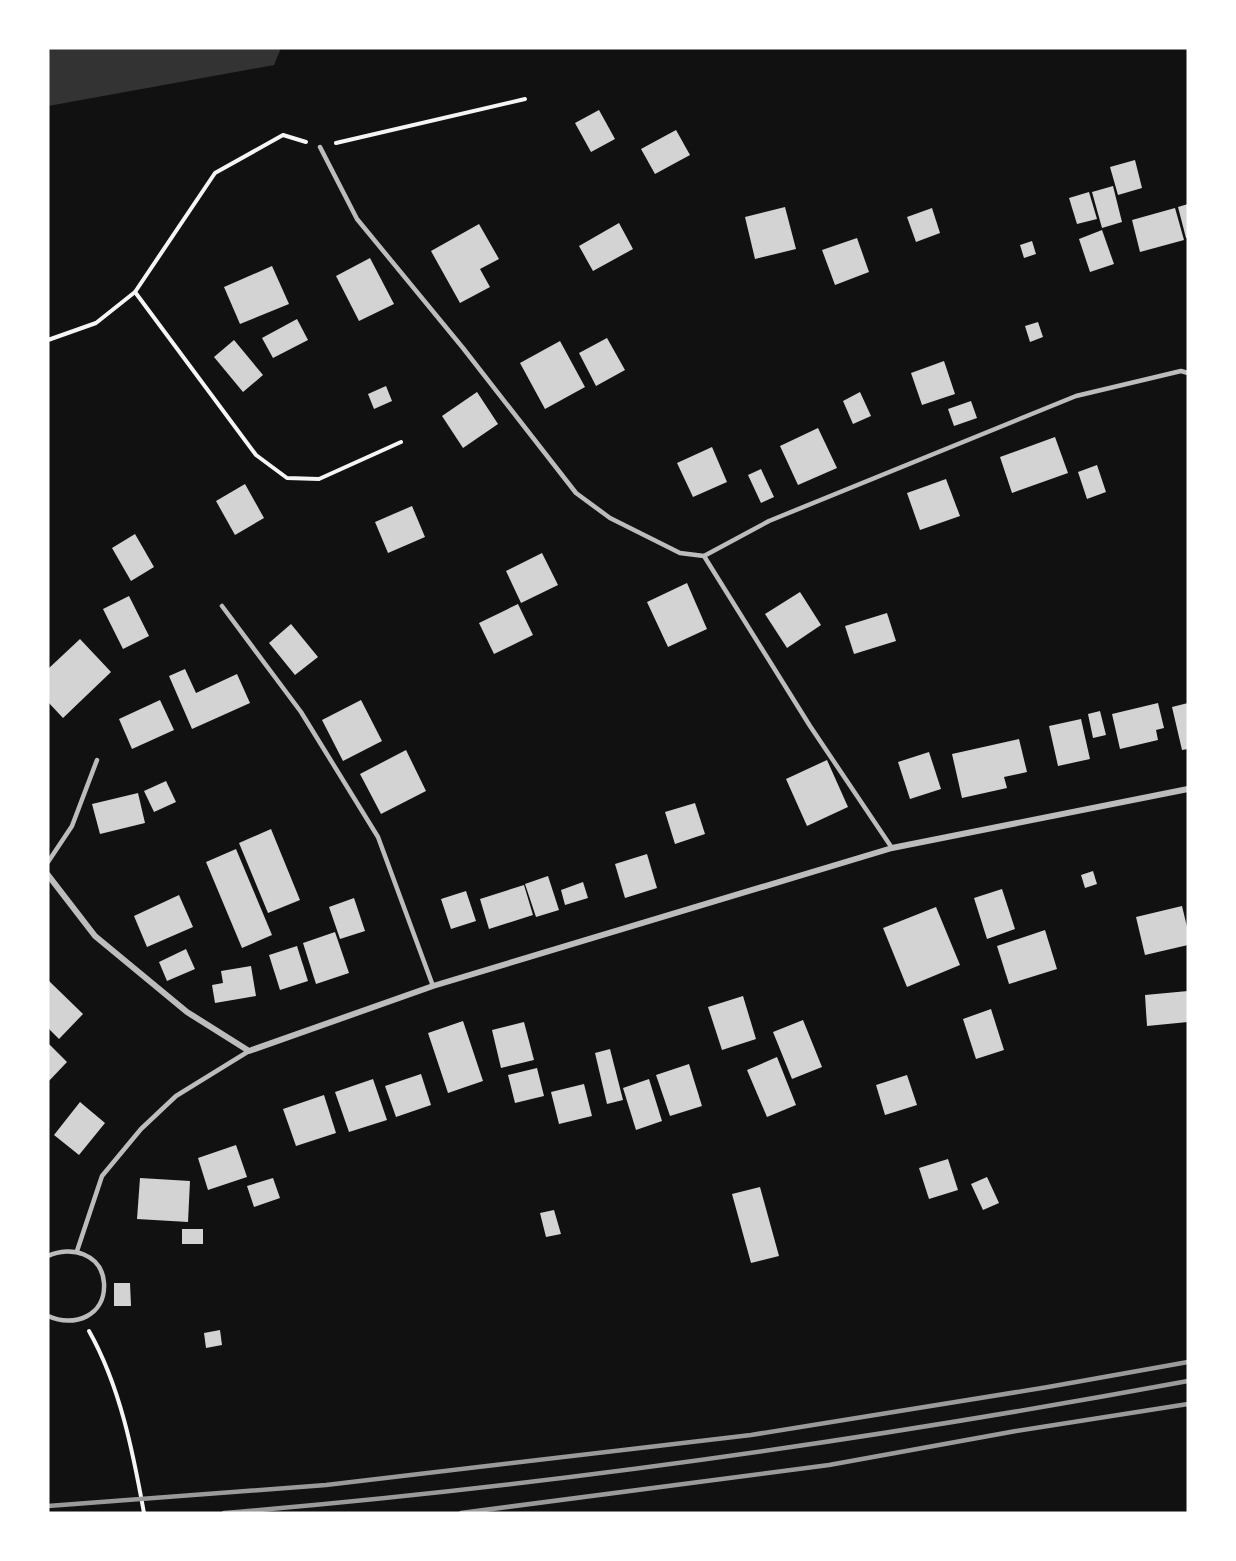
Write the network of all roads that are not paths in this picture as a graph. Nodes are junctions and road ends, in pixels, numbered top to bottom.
1 (320, 147) road end
2 (1188, 373) edge
3 (704, 556) junction
4 (222, 606) dead end
5 (97, 760) dead end
6 (1188, 789) edge
7 (892, 848) junction
8 (48, 862) edge
9 (48, 875) edge
10 (434, 986) junction
11 (249, 1051) junction
12 (76, 1251) junction
13 (48, 1256) edge
14 (48, 1316) edge

1 - 3 lane
2 - 3 lane
3 - 7 lane
4 - 10 lane
5 - 8 lane
6 - 7 street
7 - 10 street
9 - 11 street
10 - 11 street
11 - 12 lane
12 - 13 lane
12 - 14 lane

